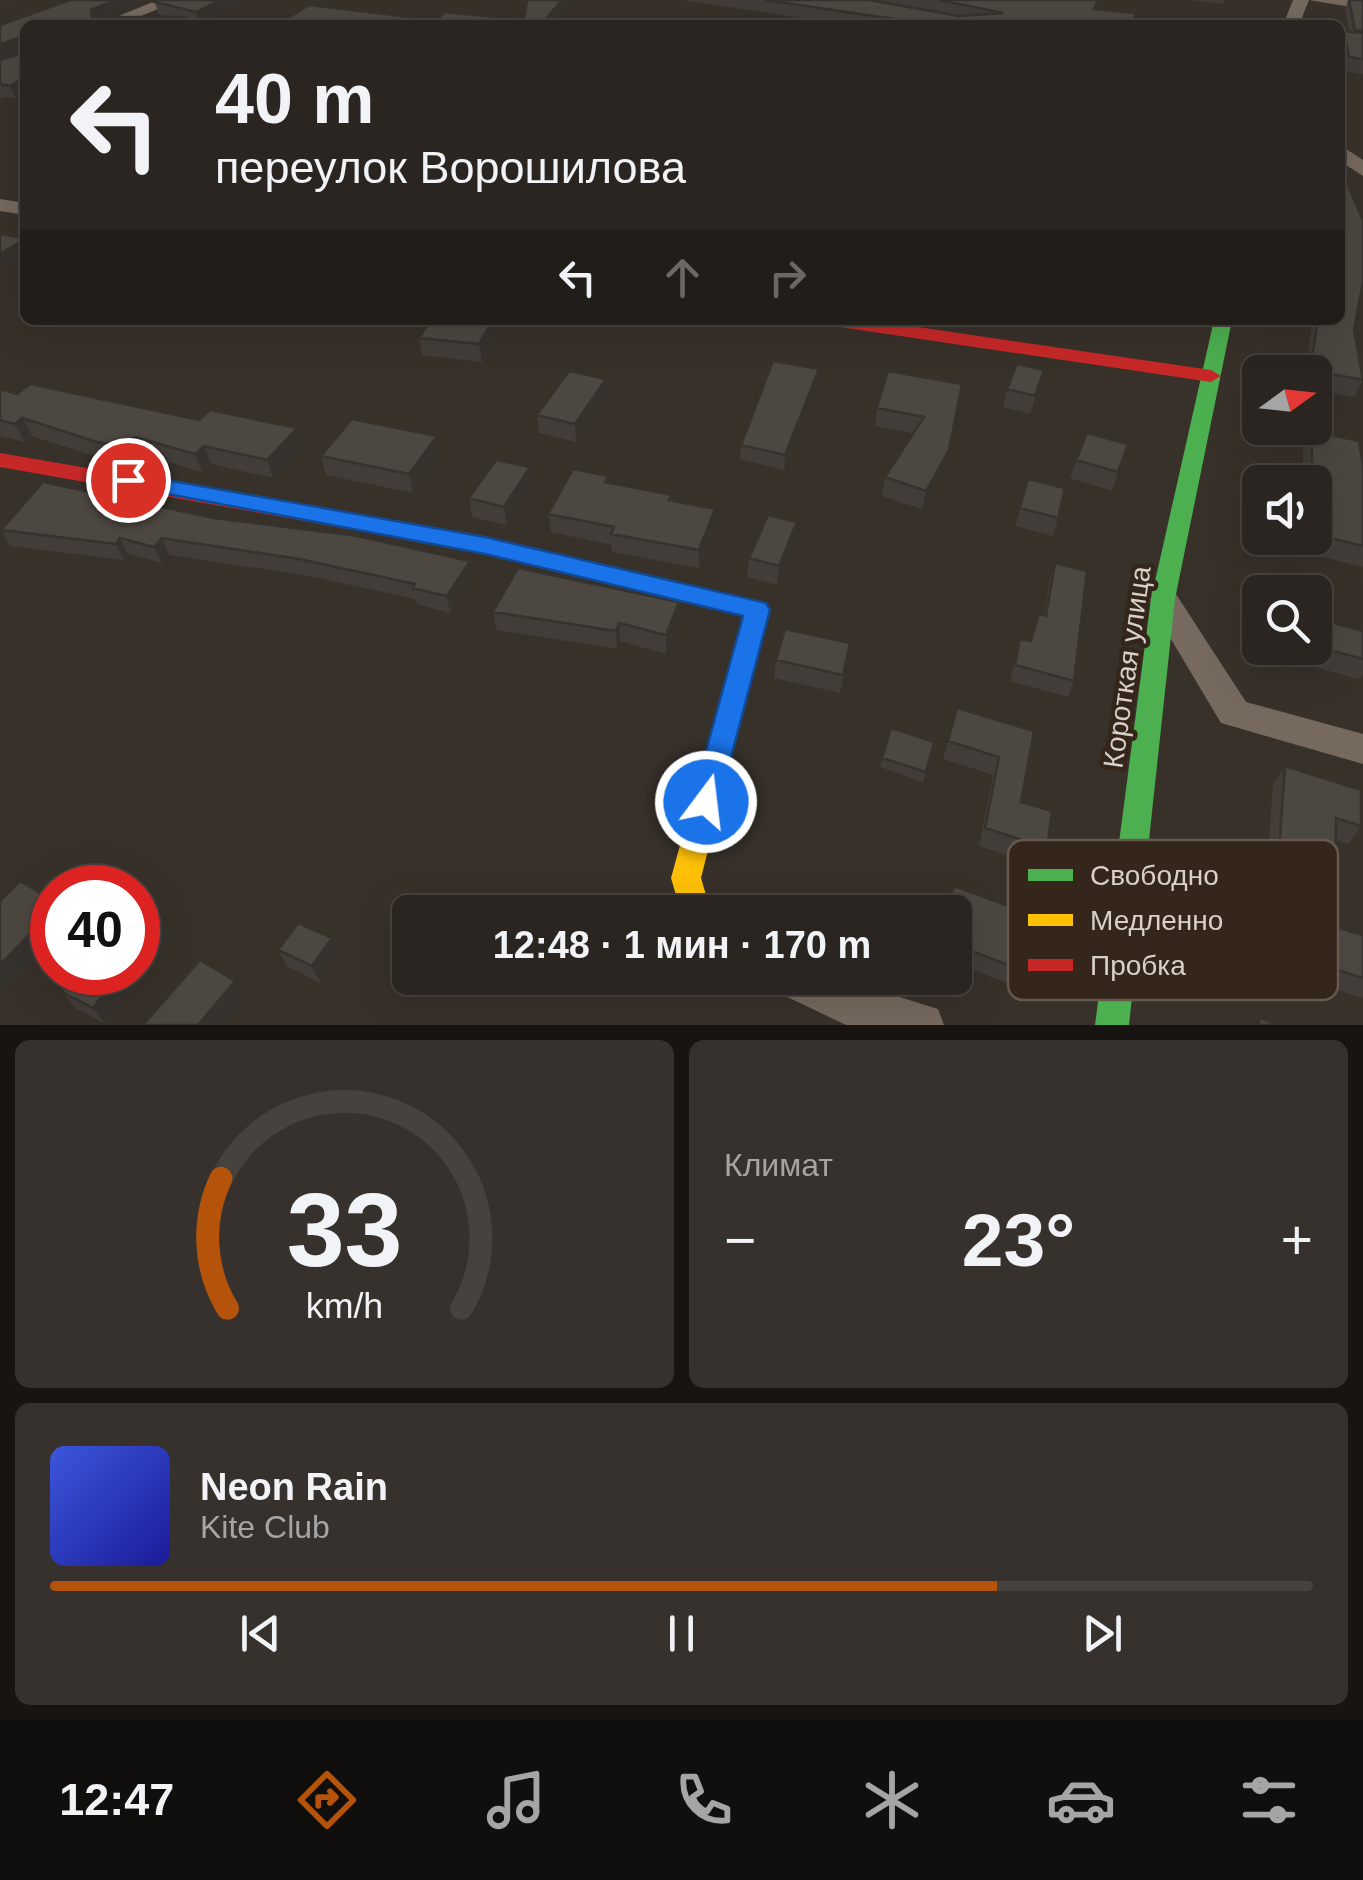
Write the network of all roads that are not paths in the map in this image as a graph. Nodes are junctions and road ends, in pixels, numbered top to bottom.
1 (172, 0) edge
2 (1316, 0) edge
3 (1363, 4) edge
4 (123, 18) junction
5 (118, 20) edge
6 (143, 20) edge
7 (866, 325) edge
8 (1222, 325) edge
9 (1211, 376) junction
10 (0, 460) edge
11 (1164, 599) junction
12 (1363, 749) edge
13 (1135, 840) edge
14 (691, 895) edge
15 (826, 995) edge
16 (1115, 1000) edge
17 (922, 1025) edge
18 (1112, 1025) edge

1 - 4 street
2 - 3 street
4 - 5 street
4 - 6 street
7 - 9 street
8 - 9 street, Короткая улица
9 - 11 street, Короткая улица
10 - 14 street
11 - 12 street
11 - 13 street, Короткая улица
15 - 17 street
16 - 18 street, Короткая улица

